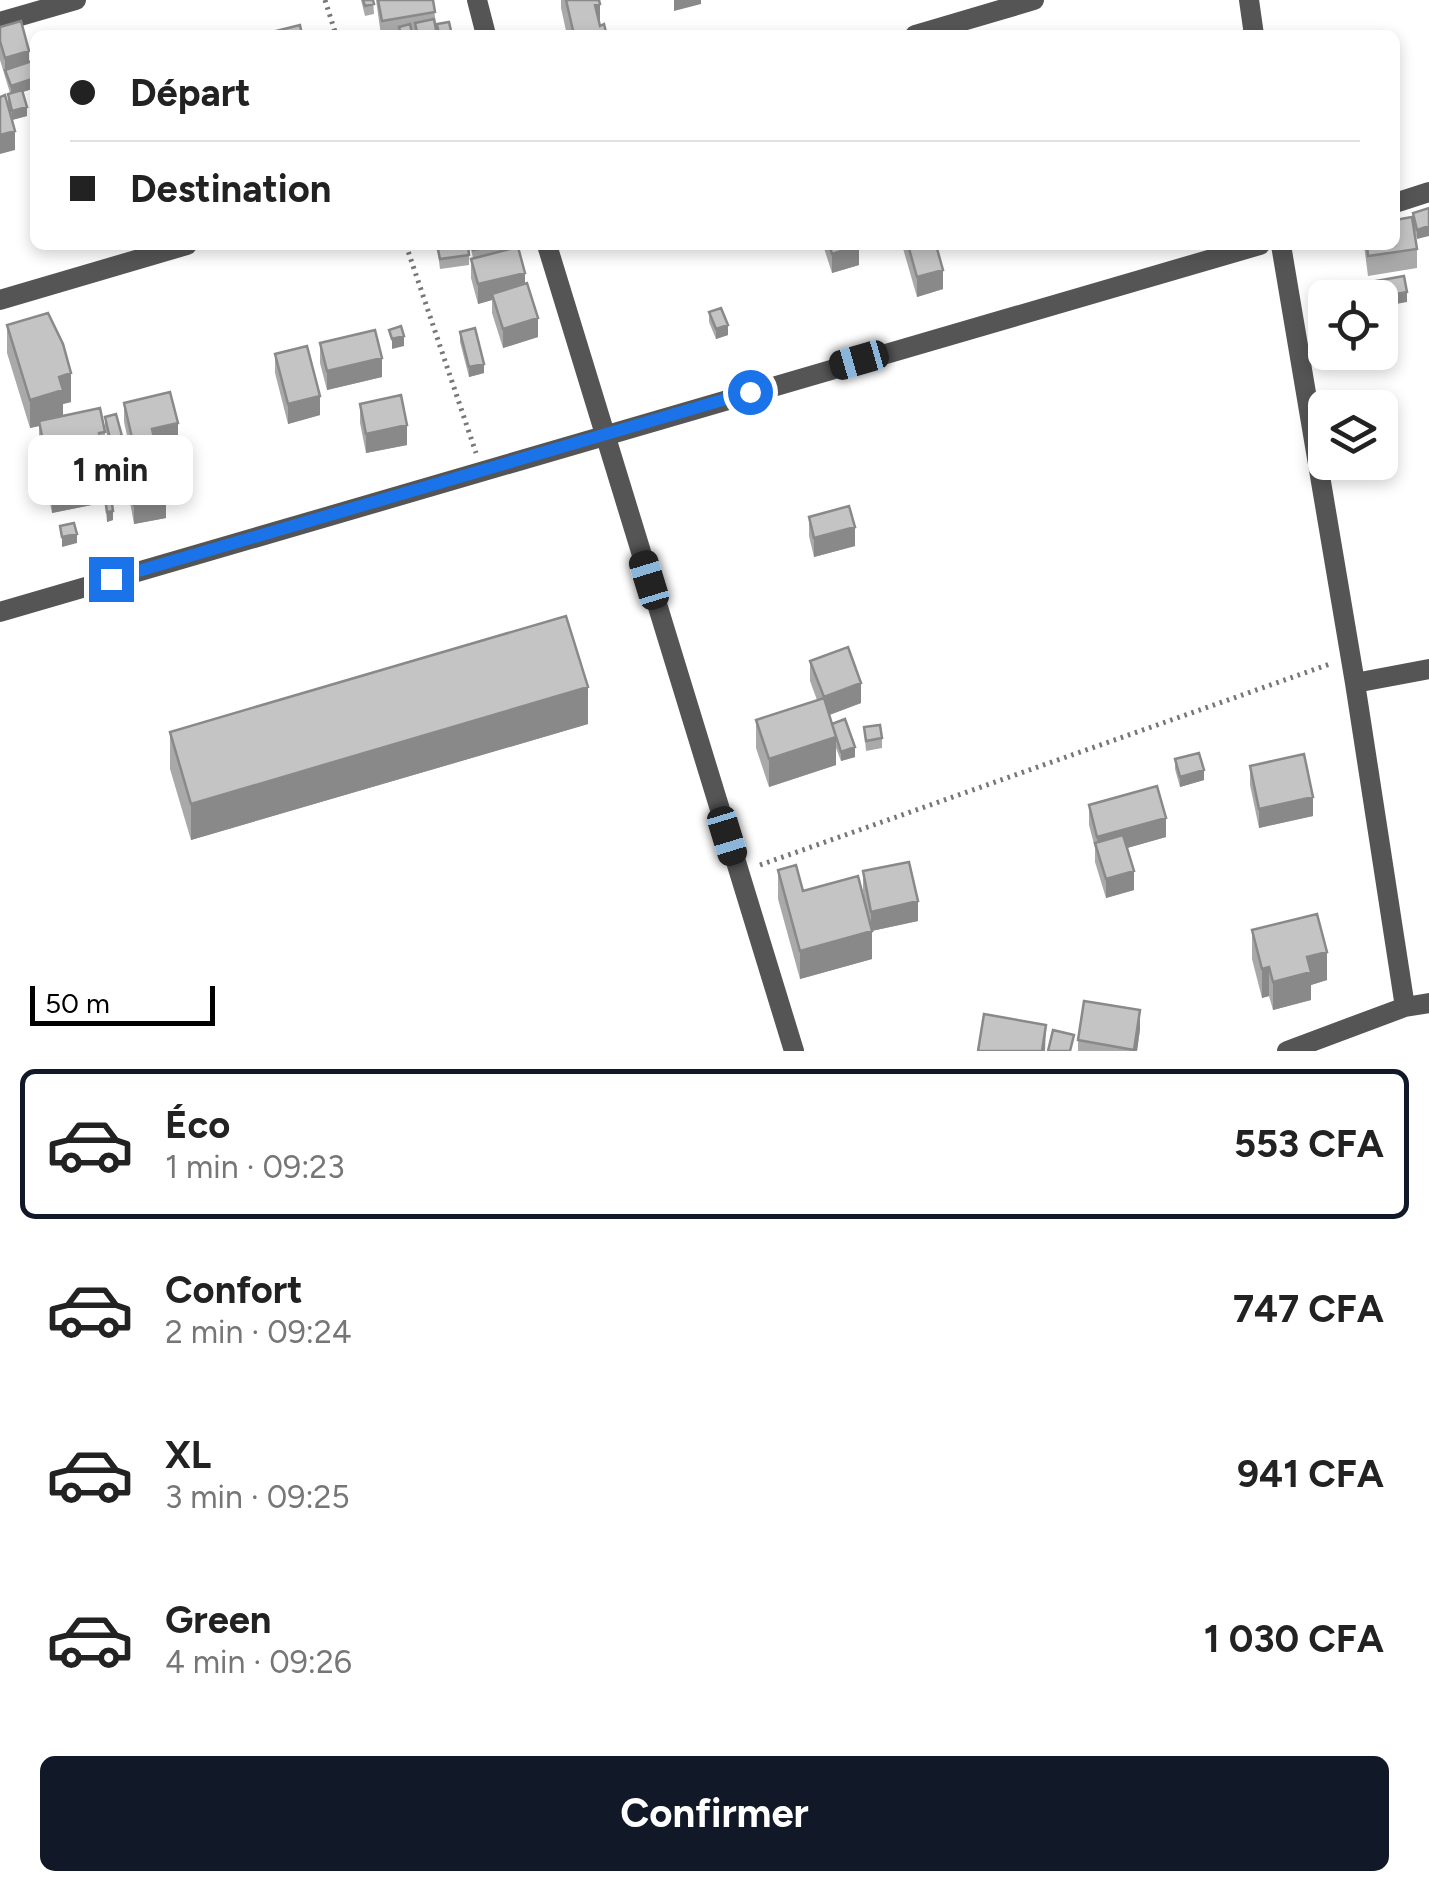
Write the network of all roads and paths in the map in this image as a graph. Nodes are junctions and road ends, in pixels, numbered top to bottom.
1 (76, 0) edge
2 (325, 0) edge
3 (476, 0) edge
4 (1034, 0) edge
5 (1250, 0) edge
6 (0, 22) edge
7 (334, 30) edge
8 (485, 30) edge
9 (933, 30) edge
10 (1253, 30) edge
11 (1429, 192) edge
12 (1400, 201) edge
13 (171, 250) edge
14 (408, 250) edge
15 (549, 250) edge
16 (1243, 250) edge
17 (1283, 250) edge
18 (0, 300) edge
19 (604, 434) junction
20 (481, 470) junction
21 (0, 612) edge
22 (1350, 656) junction
23 (1429, 669) edge
24 (1355, 683) junction
25 (738, 873) junction
26 (1429, 1003) edge
27 (1405, 1007) junction
28 (794, 1051) edge
29 (1287, 1051) edge

1 - 6 street
2 - 7 path
3 - 8 street
4 - 9 street
5 - 10 street
11 - 12 street
13 - 18 street
14 - 20 path
15 - 19 street
16 - 19 street
17 - 22 street
19 - 20 street
19 - 25 street
20 - 21 street
22 - 24 street
22 - 25 path
23 - 24 street
24 - 27 street
25 - 28 street
26 - 27 street
27 - 29 street

